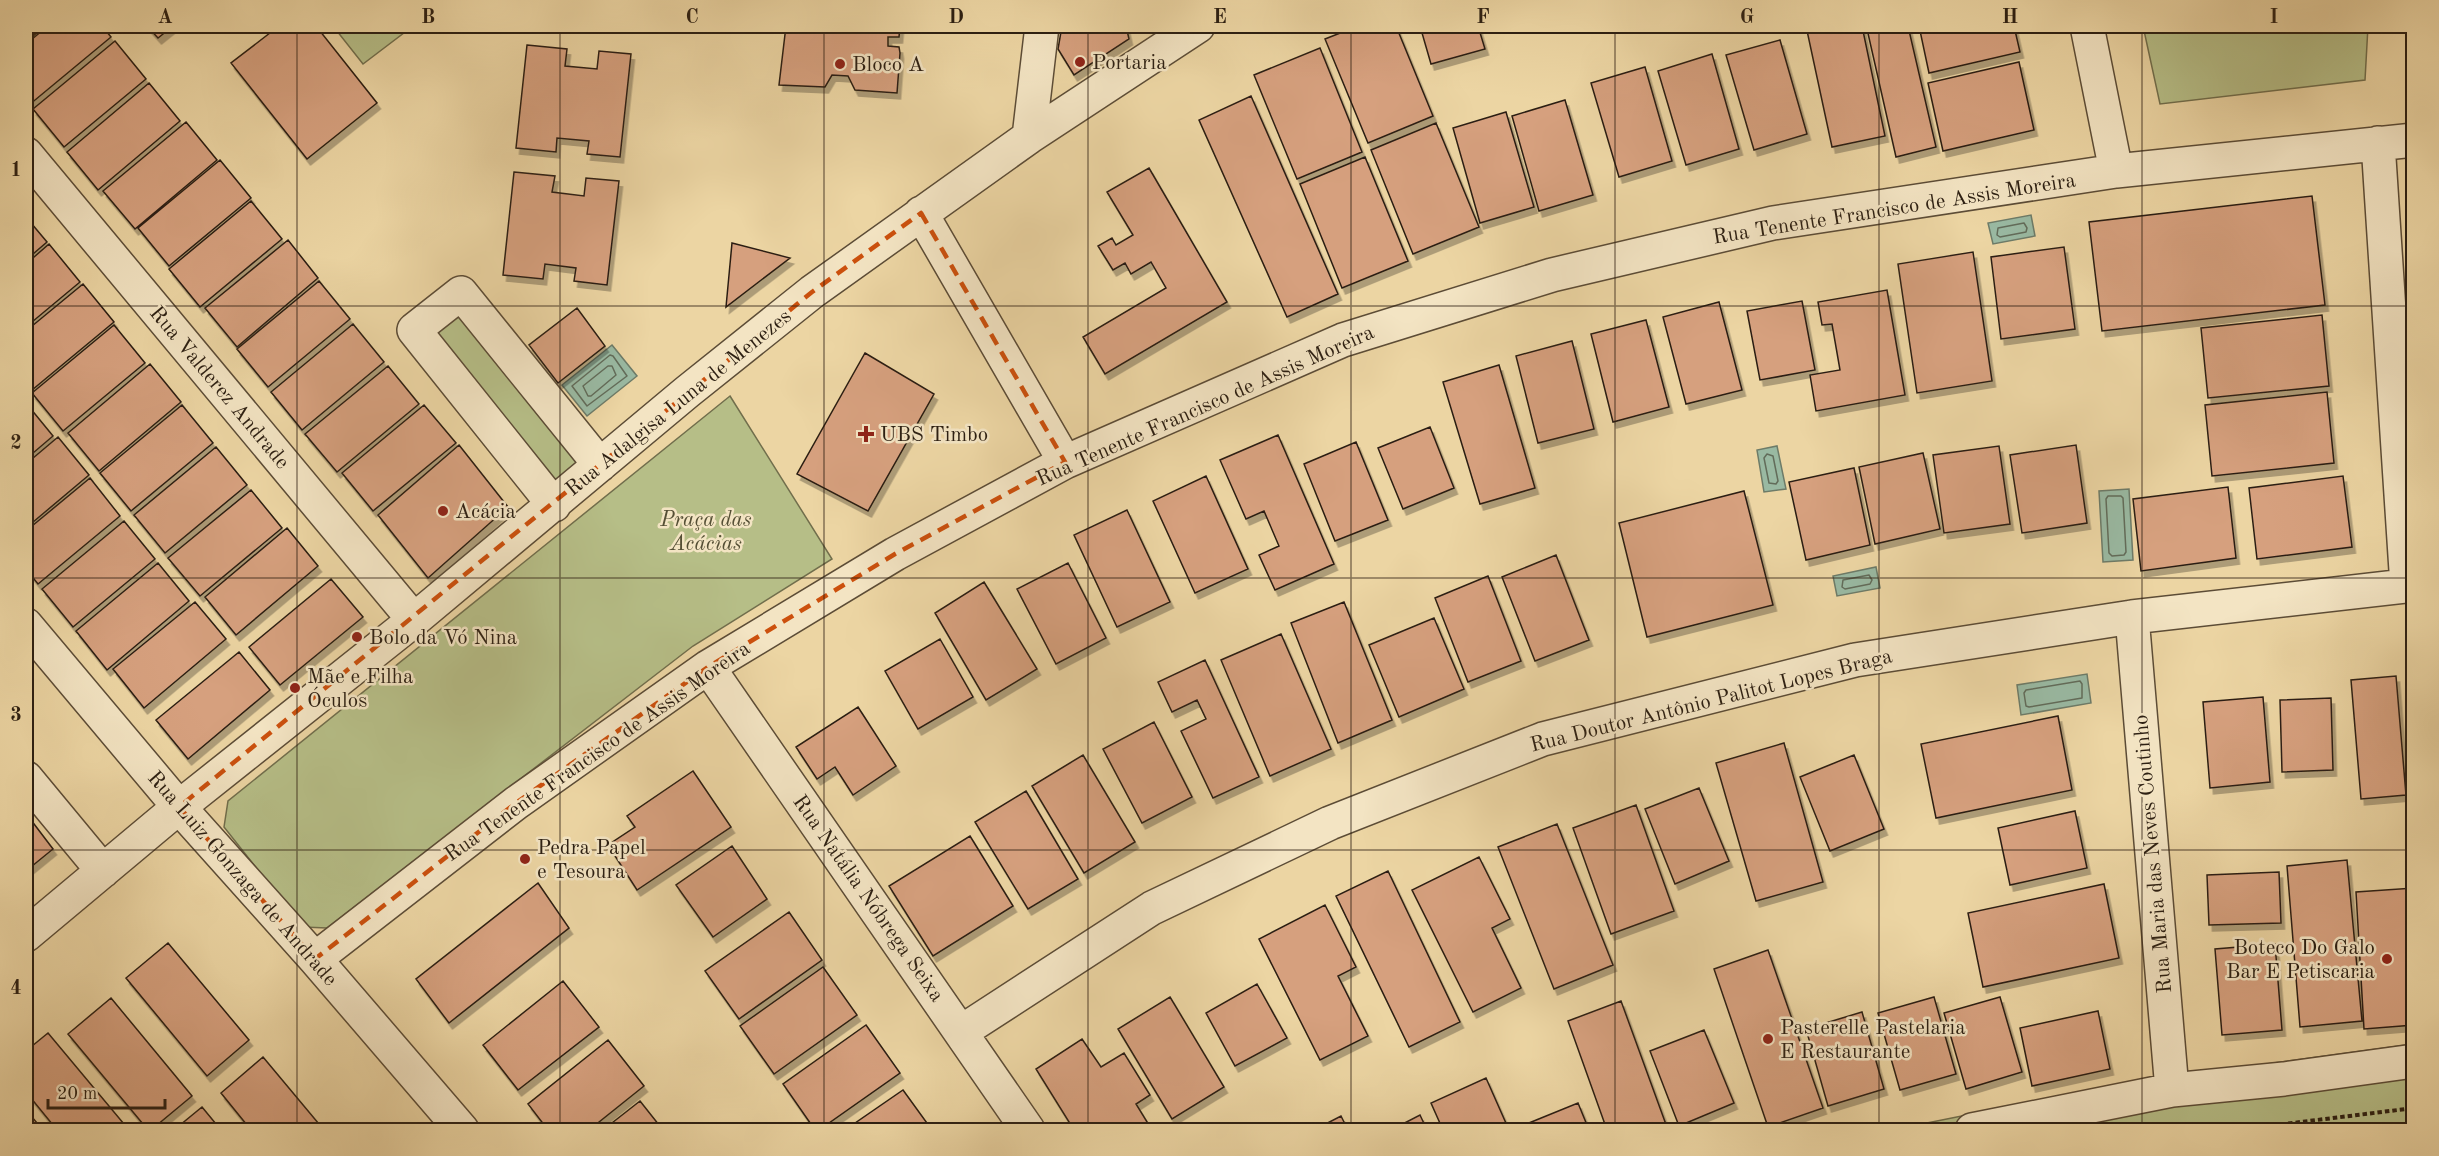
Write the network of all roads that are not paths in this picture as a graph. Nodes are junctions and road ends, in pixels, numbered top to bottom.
1 (1042, 26) edge
2 (1198, 26) edge
3 (2087, 26) edge
4 (1029, 137) junction
5 (2414, 140) edge
6 (2378, 143) junction
7 (26, 154) edge
8 (2116, 171) junction
9 (921, 213) junction
10 (1065, 462) junction
11 (600, 465) junction
12 (554, 505) junction
13 (2410, 586) edge
14 (2132, 617) junction
15 (414, 620) junction
16 (26, 625) edge
17 (708, 667) junction
18 (26, 777) edge
19 (179, 807) junction
20 (103, 871) junction
21 (26, 935) edge
22 (315, 959) junction
23 (961, 1032) junction
24 (2414, 1061) edge
25 (2172, 1090) junction
26 (454, 1128) edge
27 (1028, 1131) edge
28 (1972, 1131) edge

1 - 4 street
2 - 4 street, Rua Adalgisa Luna de Menezes
3 - 8 street
4 - 9 street, Rua Adalgisa Luna de Menezes
5 - 6 street, Rua Tenente Francisco de Assis Moreira
6 - 8 street, Rua Tenente Francisco de Assis Moreira
6 - 13 street
7 - 15 street, Rua Valderez Andrade
8 - 10 street, Rua Tenente Francisco de Assis Moreira
9 - 10 street
9 - 11 street, Rua Adalgisa Luna de Menezes
10 - 17 street, Rua Tenente Francisco de Assis Moreira
11 - 12 street, Rua Adalgisa Luna de Menezes
11 - 12 street
12 - 15 street, Rua Adalgisa Luna de Menezes
13 - 14 street, Rua Doutor Antônio Palitot Lopes Braga
14 - 23 street, Rua Doutor Antônio Palitot Lopes Braga
14 - 25 street, Rua Maria das Neves Coutinho
15 - 19 street, Rua Adalgisa Luna de Menezes
16 - 19 street, Rua Luiz Gonzaga de Andrade
17 - 22 street, Rua Tenente Francisco de Assis Moreira
17 - 23 street, Rua Natália Nóbrega Seixa
18 - 20 street
19 - 20 street, Rua Adalgisa Luna de Menezes
19 - 22 street, Rua Luiz Gonzaga de Andrade
20 - 21 street, Rua Adalgisa Luna de Menezes
22 - 26 street, Rua Luiz Gonzaga de Andrade
23 - 27 street, Rua Natália Nóbrega Seixa
24 - 25 street
25 - 28 street

